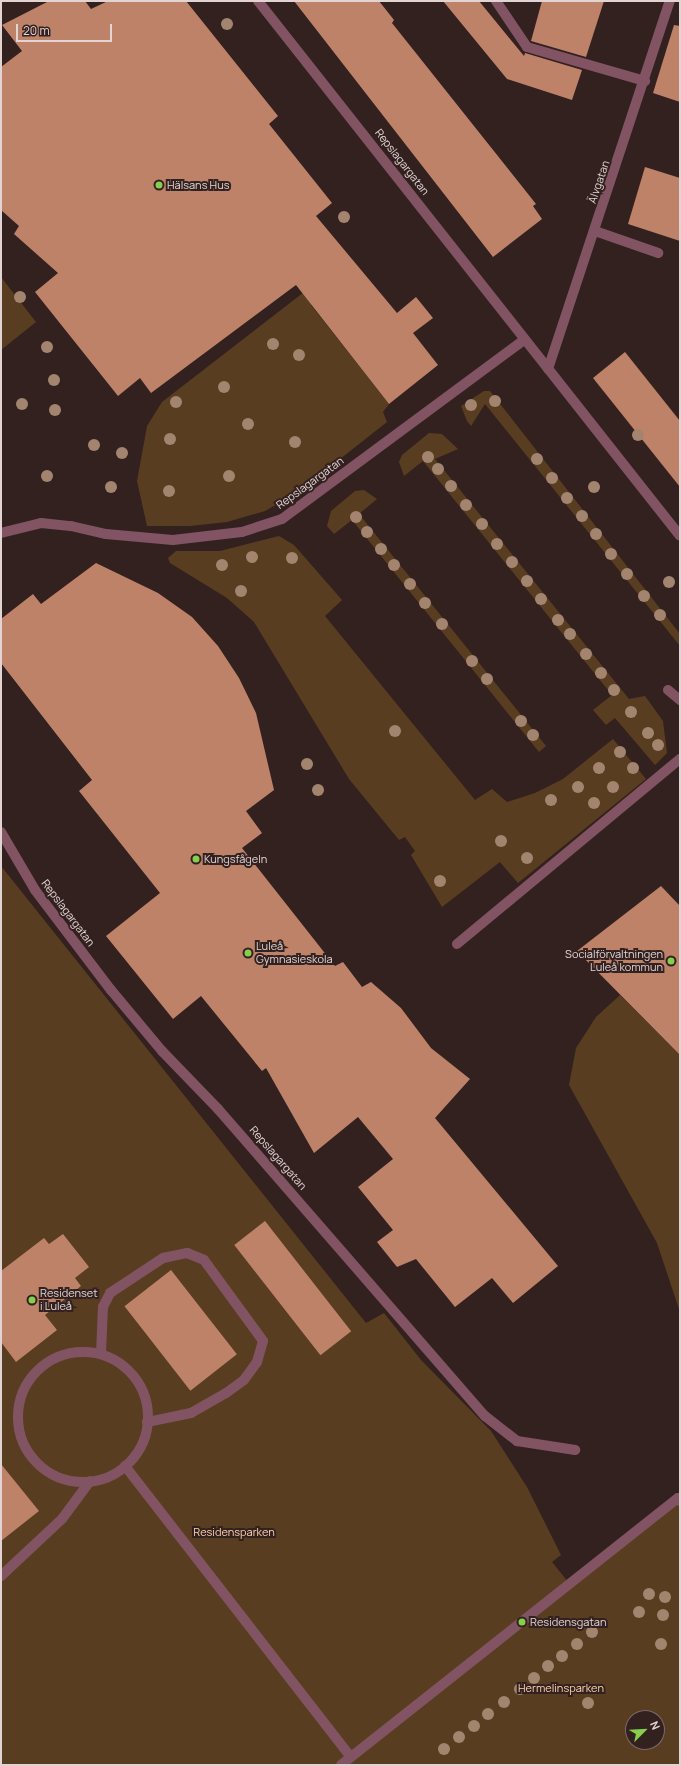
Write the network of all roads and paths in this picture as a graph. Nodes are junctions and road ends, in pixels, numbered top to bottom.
1 (258, 1) edge
2 (496, 1) edge
3 (670, 1) edge
4 (645, 81) junction
5 (595, 231) junction
6 (658, 253) dead end
7 (525, 339) junction
8 (548, 369) junction
9 (1, 533) edge
10 (680, 536) edge
11 (668, 690) dead end
12 (680, 700) edge
13 (680, 759) edge
14 (1, 832) edge
15 (457, 944) dead end
16 (101, 1354) junction
17 (147, 1422) junction
18 (575, 1450) dead end
19 (125, 1466) junction
20 (90, 1481) junction
21 (679, 1499) edge
22 (1, 1576) edge
23 (351, 1758) junction
24 (341, 1765) edge

1 - 7 street, Repslagargatan
2 - 4 street
3 - 4 street, Älvgatan
4 - 5 street, Älvgatan
5 - 6 street
5 - 8 street, Älvgatan
7 - 8 street, Repslagargatan
7 - 9 street, Repslagargatan
8 - 10 street, Repslagargatan
11 - 12 street
13 - 15 street
14 - 18 street, Repslagargatan
16 - 17 street
16 - 17 street
16 - 20 street
17 - 19 street
19 - 20 street
19 - 23 street
20 - 22 street
21 - 23 street
23 - 24 street

